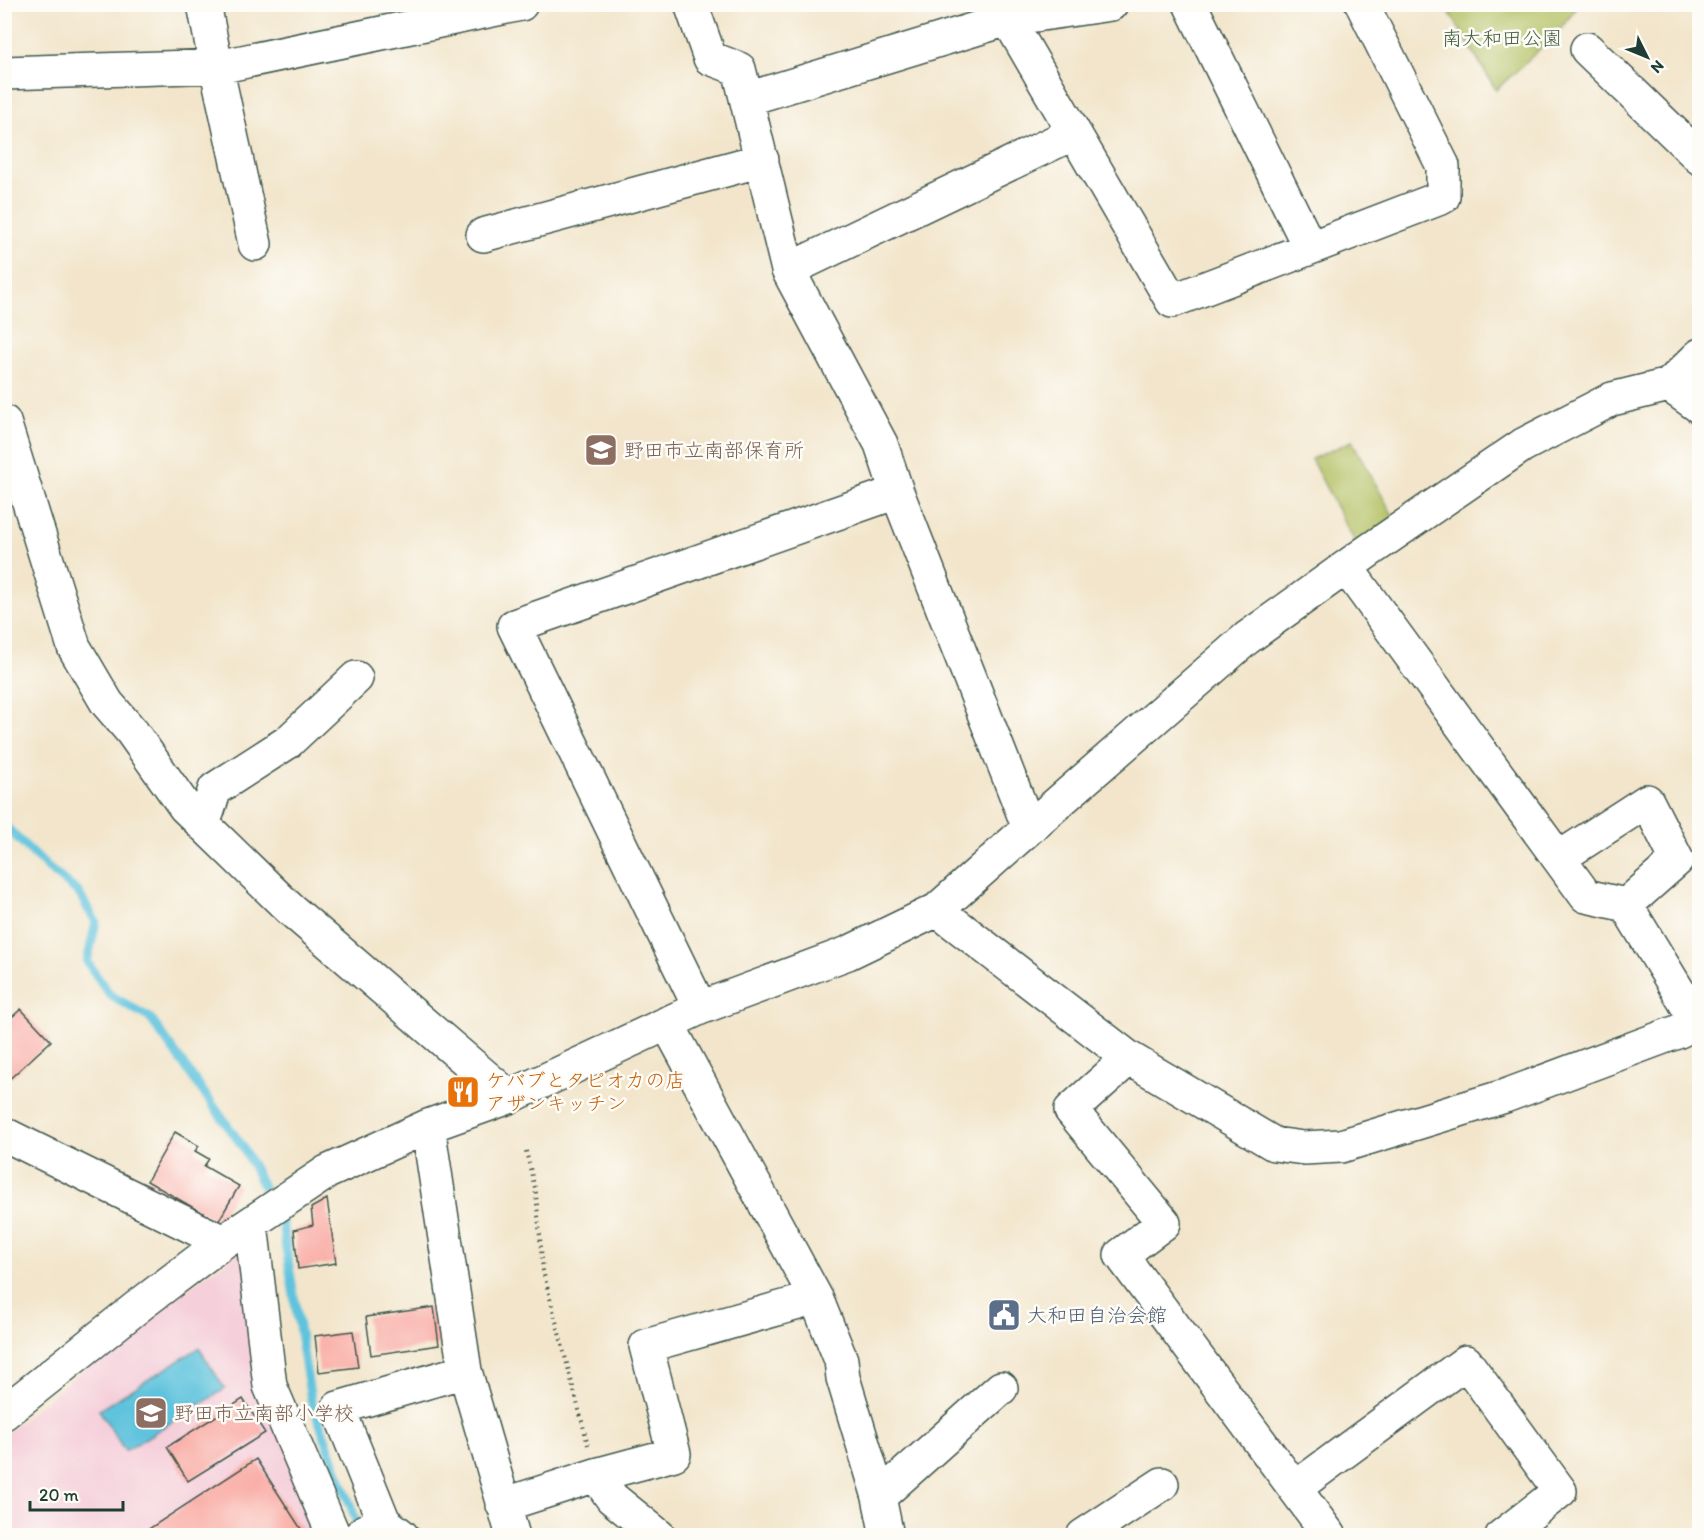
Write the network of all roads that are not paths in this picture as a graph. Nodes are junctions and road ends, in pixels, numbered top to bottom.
1 (204, 4) edge
2 (521, 4) edge
3 (691, 4) edge
4 (1111, 4) edge
5 (1190, 4) edge
6 (1362, 4) edge
7 (1008, 19) junction
8 (1587, 49) dead end
9 (216, 66) junction
10 (4, 73) edge
11 (747, 99) junction
12 (1074, 133) junction
13 (1700, 158) edge
14 (762, 160) junction
15 (483, 235) dead end
16 (255, 244) dead end
17 (1310, 248) junction
18 (788, 270) junction
19 (1700, 355) edge
20 (1669, 385) junction
21 (1700, 407) edge
22 (4, 422) edge
23 (897, 492) junction
24 (1346, 567) junction
25 (356, 678) dead end
26 (203, 825) junction
27 (1029, 828) junction
28 (1559, 858) junction
29 (1626, 905) junction
30 (937, 910) junction
31 (700, 1008) junction
32 (1698, 1022) edge
33 (667, 1023) junction
34 (1129, 1058) junction
35 (509, 1097) junction
36 (428, 1126) junction
37 (4, 1134) edge
38 (251, 1224) junction
39 (223, 1242) junction
40 (816, 1298) junction
41 (465, 1371) junction
42 (1002, 1388) dead end
43 (4, 1413) edge
44 (596, 1475) junction
45 (1162, 1484) dead end
46 (1294, 1488) junction
47 (879, 1497) junction
48 (508, 1520) edge
49 (382, 1531) edge
50 (1512, 1533) edge
51 (334, 1536) edge
52 (659, 1536) edge
53 (887, 1536) edge
54 (1083, 1536) edge
55 (1330, 1536) edge

1 - 9 street
2 - 9 street
3 - 11 street
4 - 7 street
5 - 17 street
6 - 17 street
7 - 11 street
7 - 12 street
8 - 13 street
9 - 10 street
9 - 16 street
11 - 14 street
12 - 17 street
12 - 18 street
14 - 15 street
14 - 18 street
18 - 23 street
19 - 20 street
20 - 21 street
20 - 24 street
22 - 26 street
23 - 27 street
23 - 31 street
24 - 27 street
24 - 28 street
25 - 26 street
26 - 35 street
27 - 30 street
28 - 29 street
28 - 29 street
29 - 32 street
30 - 31 street
30 - 34 street
31 - 33 street
32 - 34 street
33 - 35 street
33 - 40 street
34 - 46 street
35 - 36 street
36 - 38 street
36 - 41 street
37 - 39 street
38 - 39 street
38 - 51 street
39 - 43 street
40 - 44 street
40 - 47 street
41 - 48 street
41 - 49 street
42 - 47 street
44 - 48 street
44 - 52 street
45 - 54 street
46 - 50 street
46 - 55 street
47 - 53 street

